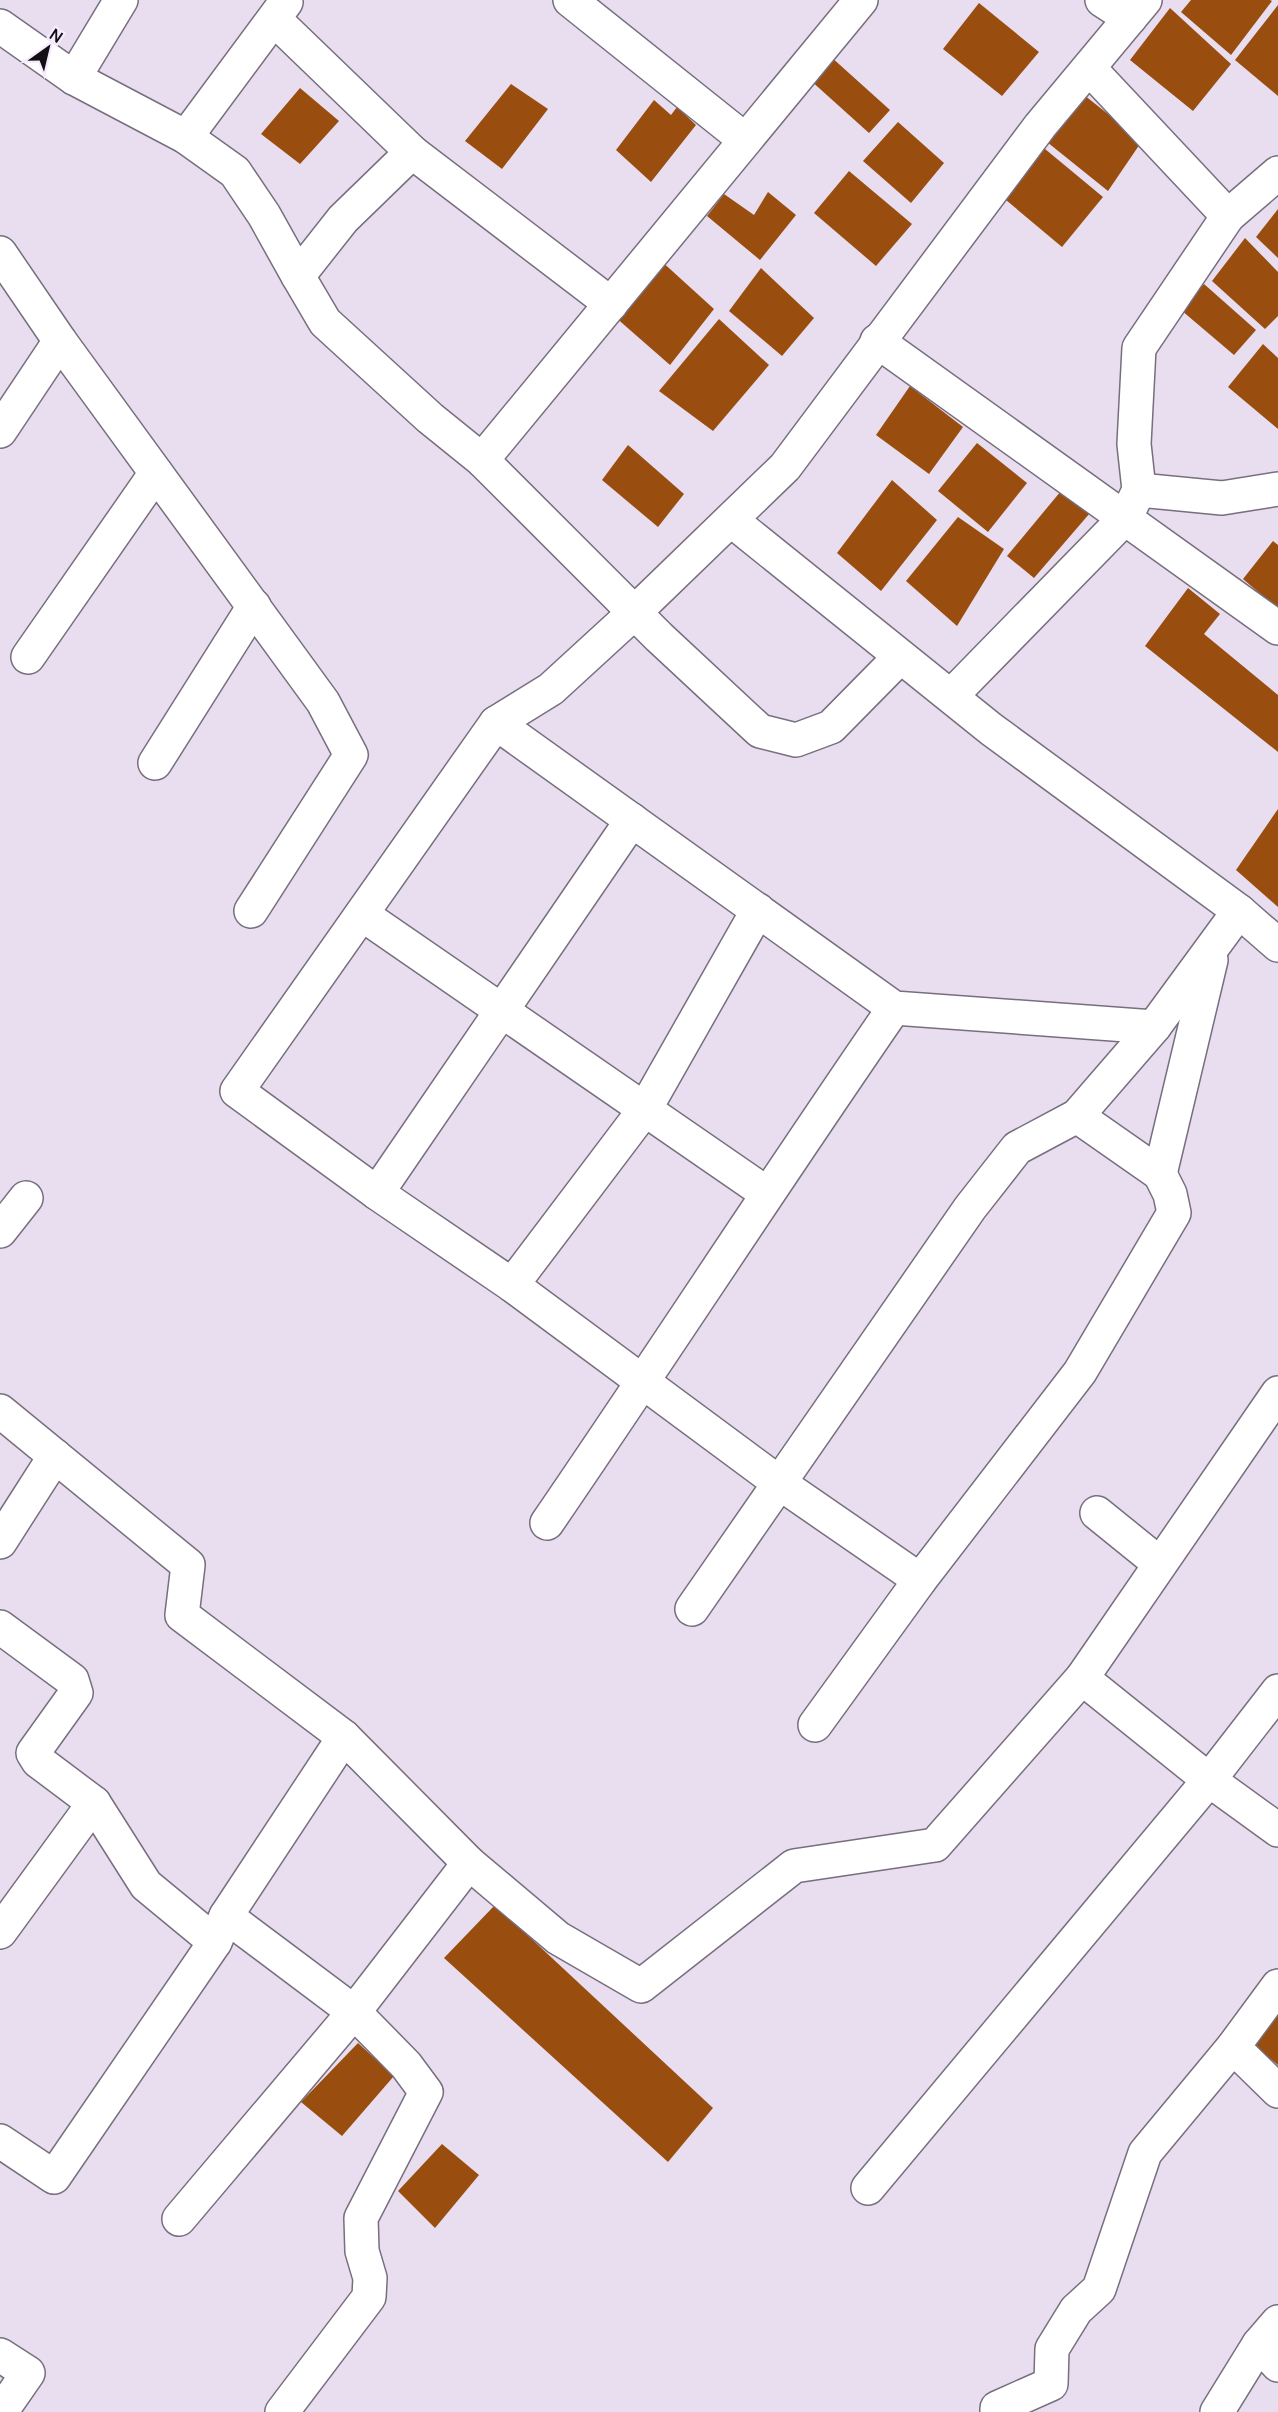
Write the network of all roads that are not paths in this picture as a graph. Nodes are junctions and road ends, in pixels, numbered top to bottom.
1 (122, 0) edge
2 (570, 0) edge
3 (861, 0) edge
4 (1102, 0) edge
5 (1138, 9) edge
6 (280, 10) edge
7 (0, 26) edge
8 (1089, 68) junction
9 (74, 78) junction
10 (186, 137) junction
11 (744, 140) junction
12 (412, 152) junction
13 (1278, 173) edge
14 (1228, 216) junction
15 (0, 253) edge
16 (298, 276) junction
17 (611, 304) junction
18 (60, 341) junction
19 (877, 341) junction
20 (0, 431) edge
21 (482, 460) junction
22 (156, 473) junction
23 (1278, 489) edge
24 (1133, 503) junction
25 (731, 520) junction
26 (254, 606) junction
27 (635, 612) junction
28 (1278, 628) edge
29 (28, 657) dead end
30 (900, 657) junction
31 (951, 696) junction
32 (496, 723) junction
33 (155, 763) dead end
34 (632, 820) junction
35 (758, 910) junction
36 (251, 911) dead end
37 (1239, 911) junction
38 (363, 915) junction
39 (1278, 945) edge
40 (1214, 946) junction
41 (894, 1008) junction
42 (502, 1010) junction
43 (1154, 1027) junction
44 (645, 1109) junction
45 (1077, 1116) junction
46 (1160, 1174) junction
47 (377, 1193) junction
48 (766, 1193) junction
49 (26, 1198) dead end
50 (0, 1231) edge
51 (512, 1285) junction
52 (643, 1382) junction
53 (1278, 1393) edge
54 (0, 1411) edge
55 (55, 1456) junction
56 (778, 1482) junction
57 (1096, 1514) dead end
58 (547, 1523) dead end
59 (0, 1542) edge
60 (1160, 1564) junction
61 (920, 1580) junction
62 (692, 1610) dead end
63 (0, 1627) edge
64 (1082, 1677) junction
65 (1278, 1691) edge
66 (815, 1725) dead end
67 (344, 1737) junction
68 (1209, 1780) junction
69 (93, 1803) junction
70 (1278, 1830) edge
71 (470, 1863) junction
72 (220, 1929) junction
73 (0, 1932) edge
74 (1278, 1986) edge
75 (354, 2012) junction
76 (1233, 2047) junction
77 (1278, 2091) edge
78 (0, 2141) edge
79 (868, 2188) dead end
80 (179, 2219) dead end
81 (1272, 2344) edge
82 (0, 2355) edge
83 (1, 2412) edge
84 (282, 2412) edge
85 (997, 2412) edge
86 (1217, 2412) edge

1 - 9 street
2 - 11 street
3 - 11 street
4 - 5 street
5 - 8 street
6 - 10 street
6 - 12 street
7 - 9 street
8 - 14 street
8 - 19 street
9 - 10 street
10 - 16 street
11 - 17 street
12 - 16 street
12 - 17 street
13 - 14 street
14 - 24 street
15 - 18 street
16 - 21 street
17 - 21 street
18 - 20 street
18 - 22 street
19 - 24 street
19 - 25 street
21 - 27 street
22 - 26 street
22 - 29 street
23 - 24 street
24 - 28 street
24 - 31 street
25 - 27 street
25 - 30 street
26 - 33 street
26 - 36 street
27 - 30 street
27 - 32 street
30 - 31 street
31 - 37 street
32 - 34 street
32 - 38 street
34 - 35 street
34 - 42 street
35 - 41 street
35 - 44 street
37 - 39 street
37 - 40 street
38 - 42 street
38 - 47 street
40 - 43 street
40 - 46 street
41 - 43 street
41 - 48 street
42 - 44 street
42 - 47 street
43 - 45 street
44 - 48 street
44 - 51 street
45 - 46 street
45 - 56 street
46 - 61 street
47 - 51 street
48 - 52 street
49 - 50 street
51 - 52 street
52 - 56 street
52 - 58 street
53 - 60 street
54 - 55 street
55 - 59 street
55 - 67 street
56 - 61 street
56 - 62 street
57 - 60 street
60 - 64 street
61 - 66 street
63 - 69 street
64 - 68 street
64 - 71 street
65 - 68 street
67 - 71 street
67 - 72 street
68 - 70 street
68 - 79 street
69 - 72 street
69 - 73 street
71 - 75 street
72 - 75 street
72 - 78 street
74 - 76 street
75 - 80 street
75 - 84 street
76 - 77 street
76 - 85 street
81 - 86 street
82 - 83 street

